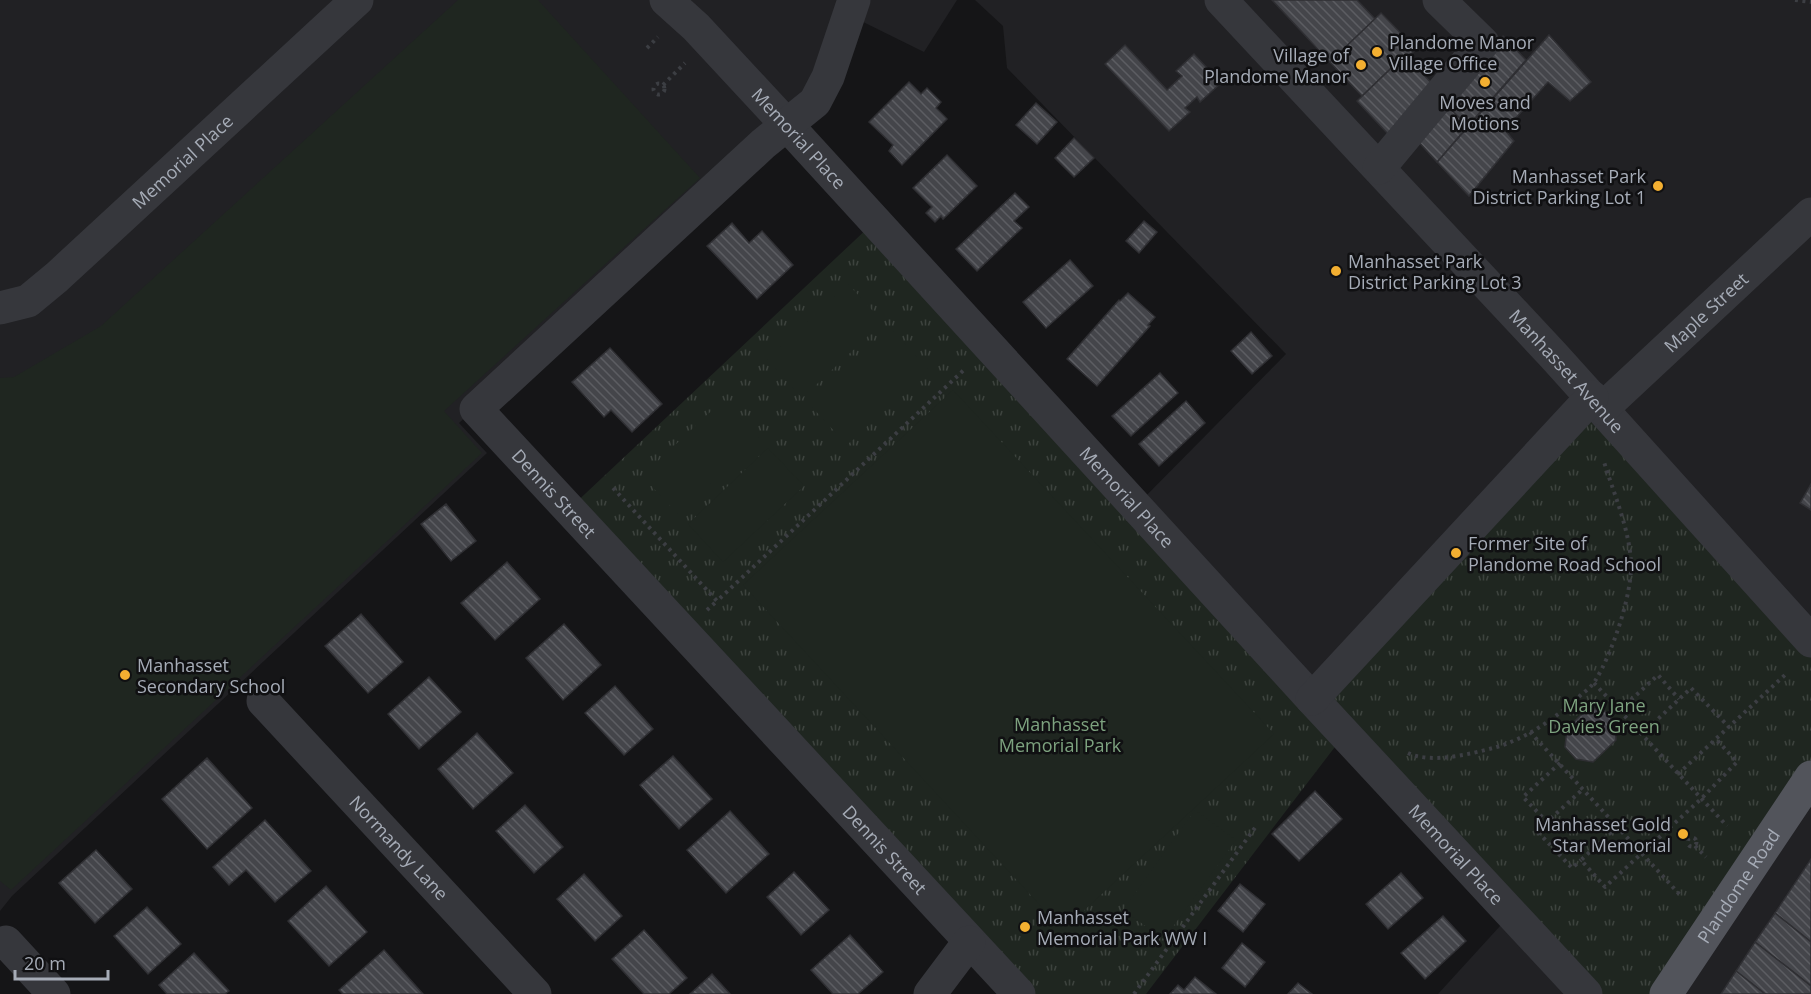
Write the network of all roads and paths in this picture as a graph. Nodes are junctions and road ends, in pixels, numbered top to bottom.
1 (357, 0) edge
2 (666, 0) edge
3 (854, 0) edge
4 (1439, 0) edge
5 (1795, 0) edge
6 (1225, 1) edge
7 (1811, 2) edge
8 (658, 37) dead end
9 (647, 48) dead end
10 (685, 62) dead end
11 (663, 86) dead end
12 (787, 125) junction
13 (1379, 168) junction
14 (1811, 214) edge
15 (0, 308) edge
16 (974, 361) dead end
17 (1597, 403) junction
18 (1603, 459) dead end
19 (613, 488) dead end
20 (1811, 641) edge
21 (1786, 674) dead end
22 (1594, 683) junction
23 (1312, 699) junction
24 (1679, 699) junction
25 (263, 701) dead end
26 (1620, 710) junction
27 (1729, 727) junction
28 (1530, 732) junction
29 (1642, 734) junction
30 (1716, 739) junction
31 (1405, 752) dead end
32 (1560, 764) junction
33 (1678, 774) junction
34 (1811, 777) edge
35 (1583, 789) junction
36 (1701, 799) junction
37 (1546, 822) junction
38 (1257, 825) dead end
39 (1727, 826) dead end
40 (1617, 827) junction
41 (1687, 837) dead end
42 (1642, 854) junction
43 (1706, 857) dead end
44 (1581, 860) junction
45 (1681, 896) dead end
46 (6, 942) dead end
47 (969, 942) junction
48 (54, 994) edge
49 (535, 994) edge
50 (930, 994) edge
51 (1018, 994) edge
52 (1134, 994) edge
53 (1586, 994) edge
54 (1666, 994) edge

1 - 15 street, Memorial Place
2 - 12 street, Memorial Place
3 - 12 street, Dennis Street
4 - 13 street
5 - 7 path
6 - 13 street, Manhasset Avenue
8 - 9 path
10 - 11 path
12 - 23 street, Memorial Place
12 - 47 street, Dennis Street
13 - 17 street, Manhasset Avenue
14 - 17 street, Maple Street
16 - 19 path
17 - 20 street, Manhasset Avenue
17 - 23 street, Maple Street
18 - 22 path
21 - 27 path
22 - 26 path
22 - 28 path
23 - 53 street, Memorial Place
24 - 26 path
24 - 27 path
24 - 29 path
25 - 49 street, Normandy Lane
26 - 29 path
27 - 30 path
28 - 31 path
28 - 32 path
29 - 33 path
30 - 33 path
30 - 36 path
32 - 35 path
32 - 37 path
33 - 36 path
34 - 54 main road, Plandome Road
35 - 37 path
35 - 40 path
36 - 39 path
36 - 42 path
37 - 44 path
38 - 52 path
40 - 42 path
40 - 44 path
41 - 43 path
42 - 44 path
42 - 45 path
46 - 48 street
47 - 50 street
47 - 51 street, Dennis Street

